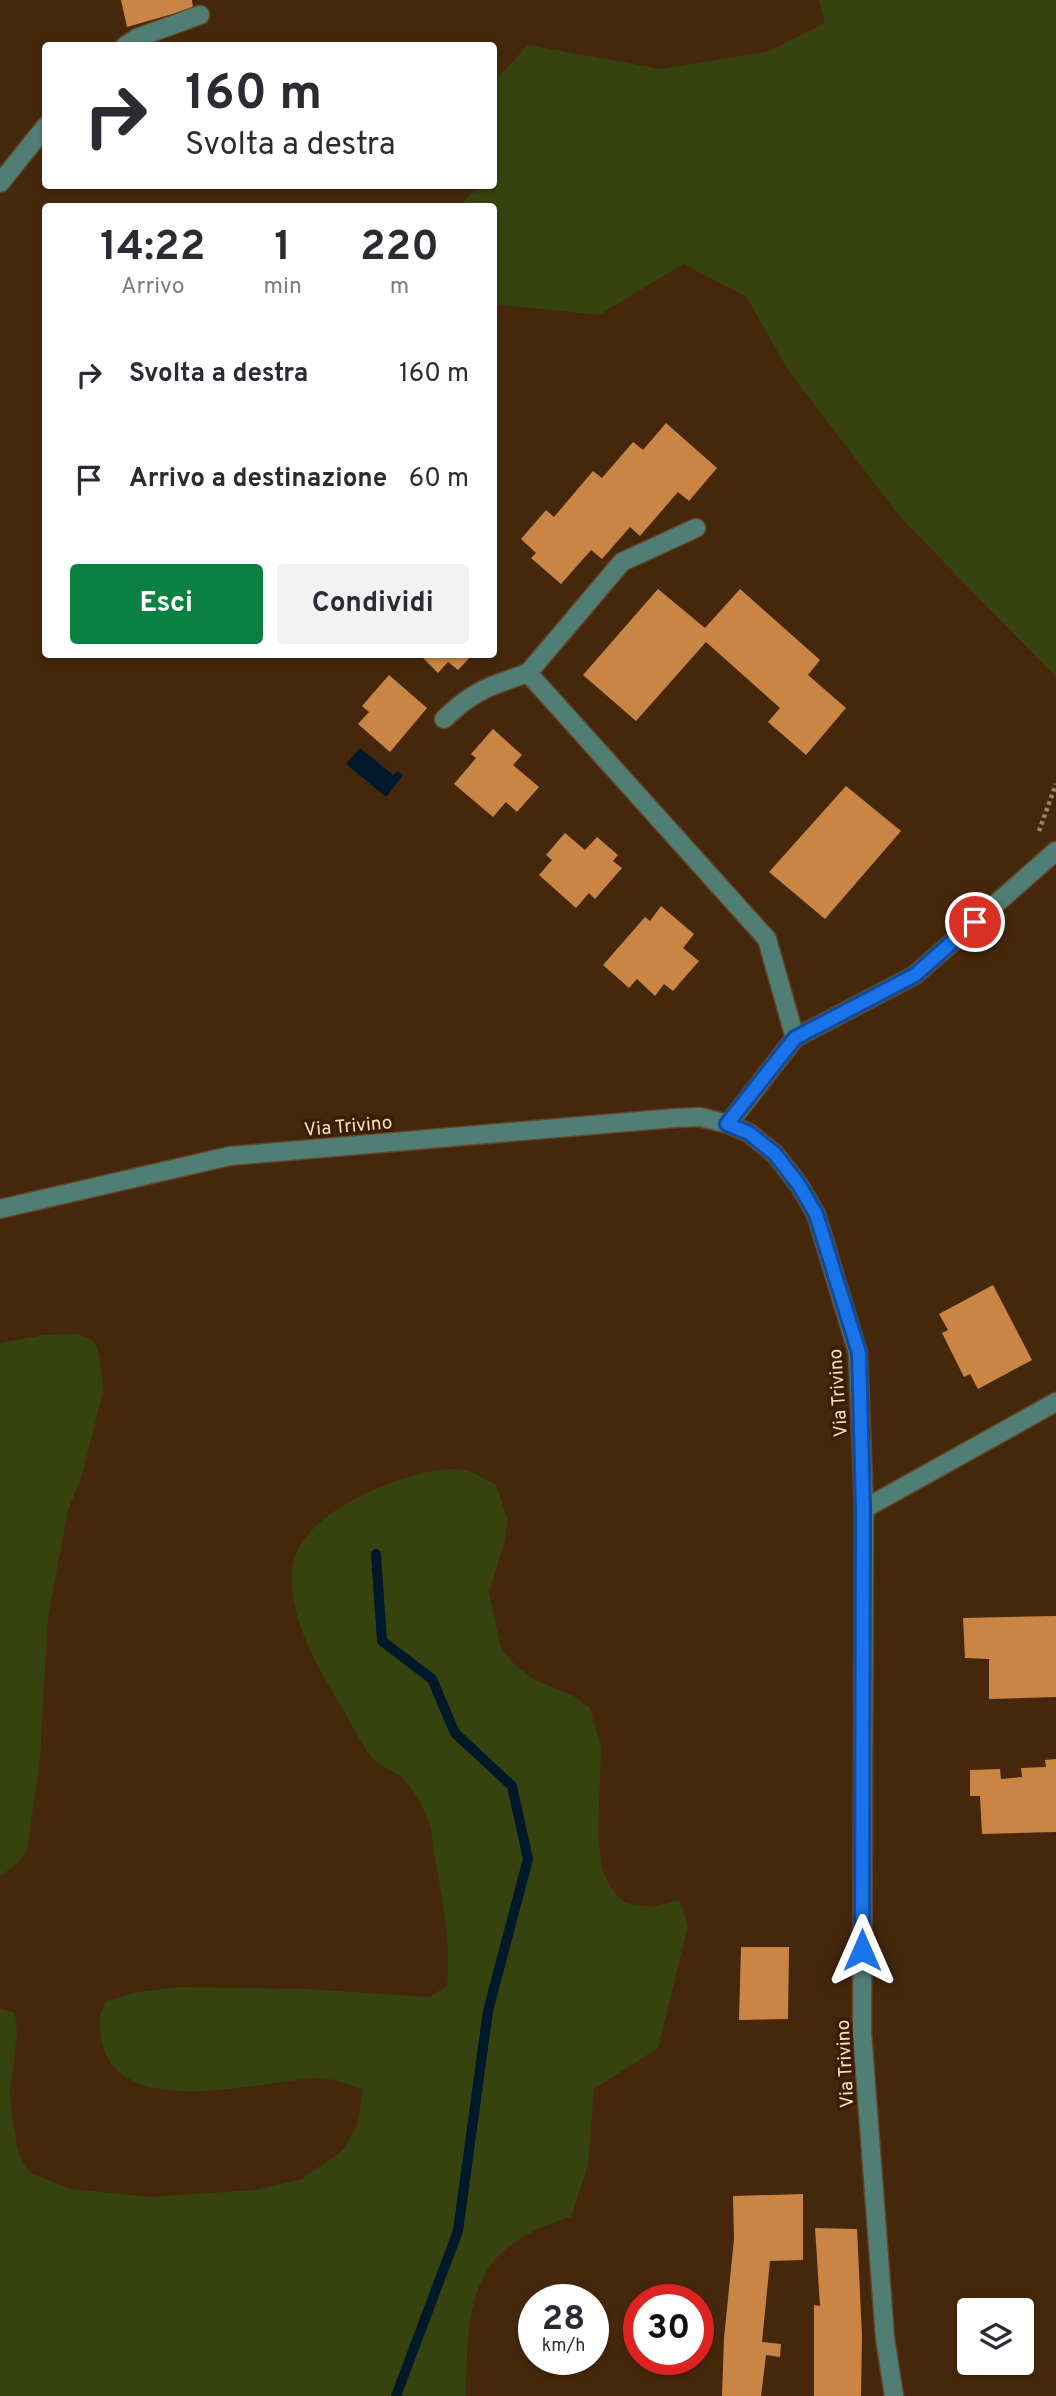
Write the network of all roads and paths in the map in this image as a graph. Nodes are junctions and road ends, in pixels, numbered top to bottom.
1 (200, 15) dead end
2 (131, 42) edge
3 (42, 131) edge
4 (0, 183) edge
5 (696, 528) dead end
6 (528, 673) junction
7 (444, 719) dead end
8 (1056, 851) edge
9 (795, 1038) junction
10 (727, 1124) junction
11 (0, 1209) edge
12 (1056, 1402) edge
13 (863, 1509) junction
14 (894, 2396) edge

1 - 2 street
3 - 4 street
5 - 6 street
6 - 7 street
6 - 9 street
8 - 9 street
9 - 10 street
10 - 11 street, Via Trivino
10 - 13 street, Via Trivino
12 - 13 street
13 - 14 street, Via Trivino

